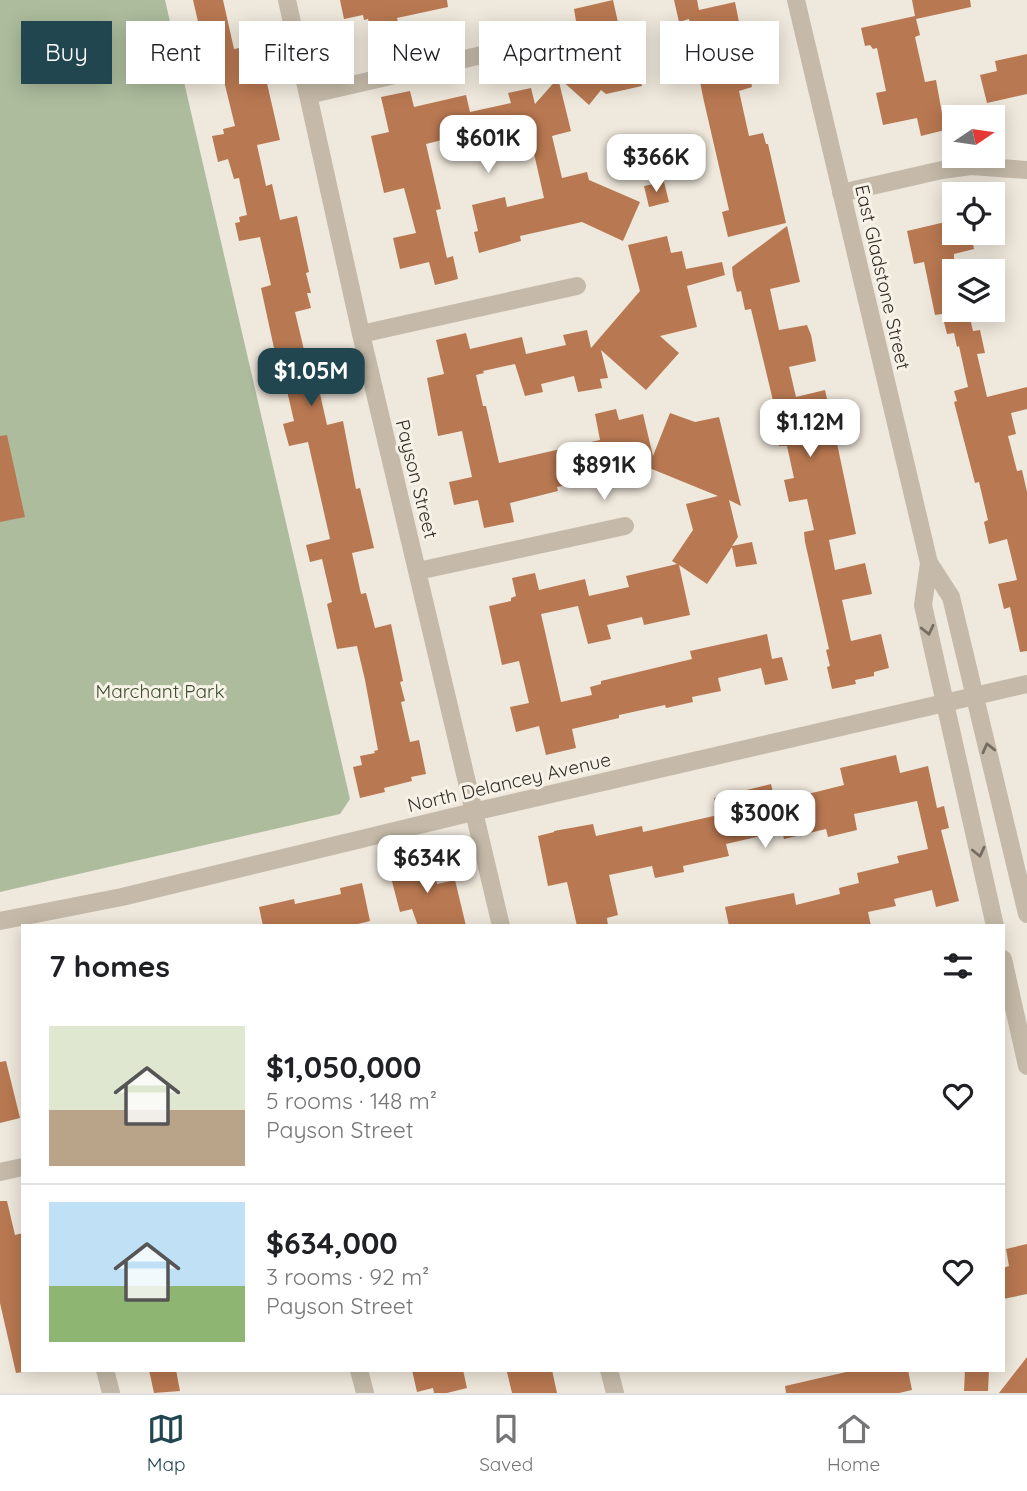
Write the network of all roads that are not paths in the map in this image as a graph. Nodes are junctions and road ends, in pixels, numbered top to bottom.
1 (287, 0) edge
2 (796, 0) edge
3 (479, 56) edge
4 (308, 95) junction
5 (1027, 170) edge
6 (841, 193) junction
7 (577, 286) dead end
8 (361, 334) junction
9 (625, 526) dead end
10 (929, 563) junction
11 (418, 571) junction
12 (1027, 684) edge
13 (975, 695) junction
14 (945, 702) junction
15 (474, 812) junction
16 (1027, 914) edge
17 (0, 921) edge
18 (501, 924) edge
19 (995, 924) edge
20 (1005, 968) edge
21 (1027, 1066) edge
22 (21, 1167) edge
23 (0, 1172) edge
24 (106, 1372) edge
25 (360, 1372) edge
26 (610, 1372) edge
27 (111, 1393) edge
28 (365, 1393) edge
29 (615, 1393) edge

1 - 4 street, Payson Street
2 - 6 street, East Gladstone Street
3 - 4 street
4 - 8 street, Payson Street
5 - 6 street
6 - 10 street, East Gladstone Street
7 - 8 street
8 - 11 street, Payson Street
9 - 11 street
10 - 13 street, East Gladstone Street
10 -> 14 street, East Gladstone Street
11 - 15 street, Payson Street
12 - 13 street, North Delancey Avenue
13 - 14 street, North Delancey Avenue
16 -> 13 street, East Gladstone Street
14 - 15 street, North Delancey Avenue
14 -> 19 street, East Gladstone Street
15 - 17 street, North Delancey Avenue
15 - 18 street, Payson Street
20 - 21 street
22 - 23 street
24 - 27 street
25 - 28 street
26 - 29 street

